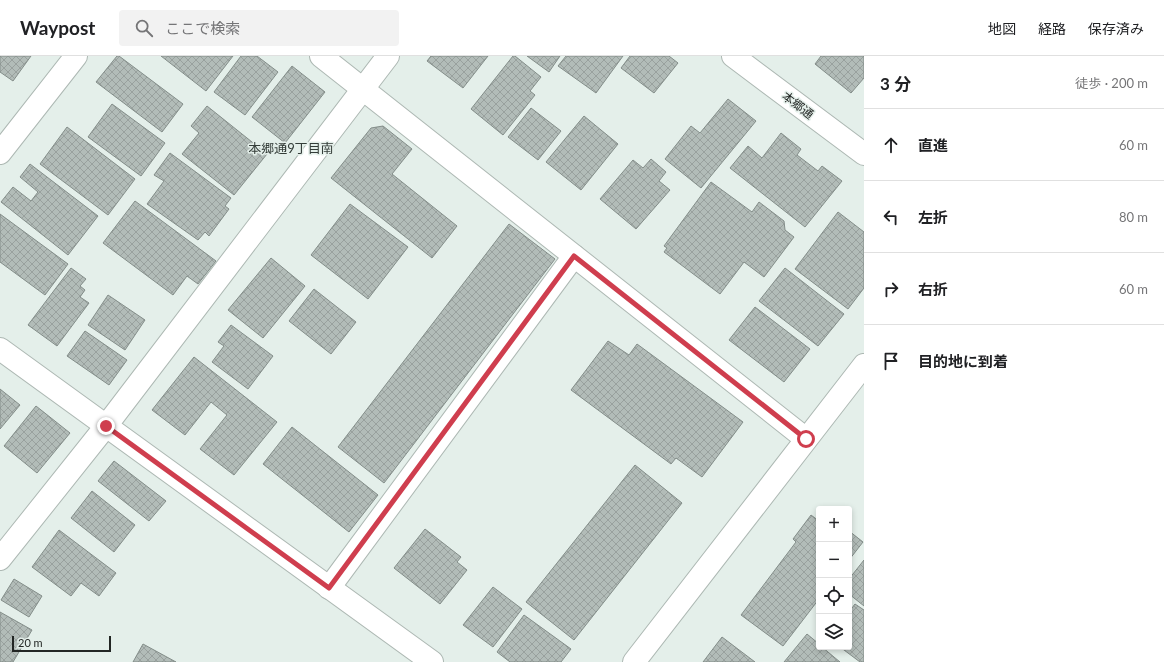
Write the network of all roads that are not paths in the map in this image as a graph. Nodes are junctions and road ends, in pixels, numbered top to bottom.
1 (76, 56) edge
2 (320, 56) edge
3 (388, 56) edge
4 (733, 56) edge
5 (363, 89) junction
6 (0, 152) edge
7 (864, 154) edge
8 (574, 256) junction
9 (0, 349) edge
10 (864, 365) edge
11 (106, 426) junction
12 (806, 439) junction
13 (0, 559) edge
14 (329, 588) junction
15 (432, 662) edge
16 (634, 662) edge

1 - 6 street
2 - 5 street
3 - 5 street
4 - 7 street, 本郷通
5 - 8 street
5 - 11 street
8 - 12 street
8 - 14 street
9 - 11 street
10 - 12 street
11 - 13 street
11 - 14 street
12 - 16 street
14 - 15 street

